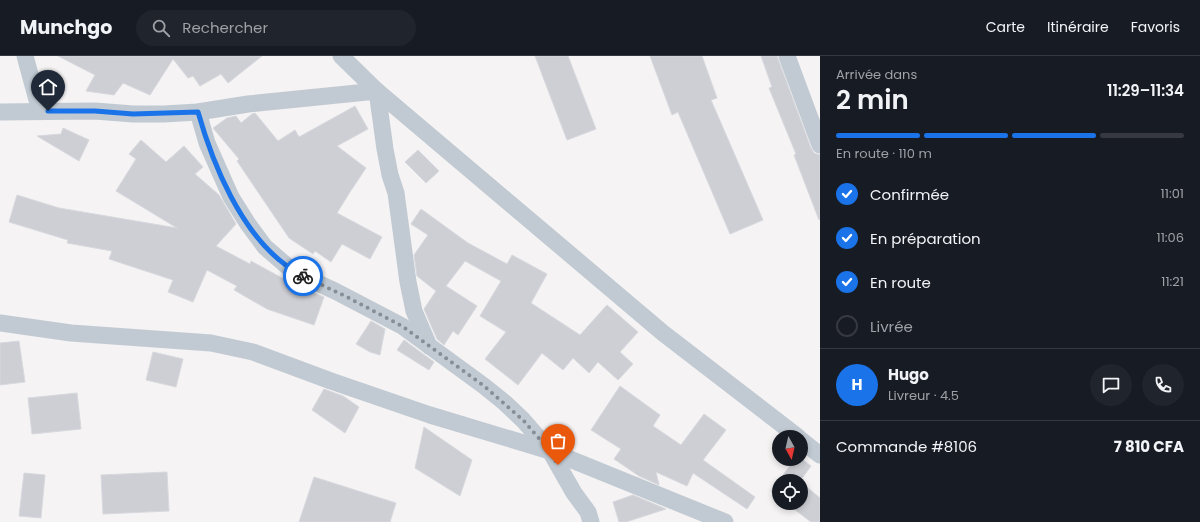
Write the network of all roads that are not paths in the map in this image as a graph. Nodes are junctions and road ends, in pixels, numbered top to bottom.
1 (25, 56) edge
2 (341, 56) edge
3 (787, 56) edge
4 (378, 90) junction
5 (40, 111) junction
6 (0, 112) edge
7 (198, 112) junction
8 (820, 145) edge
9 (0, 323) edge
10 (429, 346) junction
11 (789, 430) edge
12 (808, 446) edge
13 (550, 451) junction
14 (820, 455) edge
15 (591, 522) edge
16 (725, 522) edge

1 - 5 street
2 - 4 street
3 - 8 street
4 - 7 street
4 - 10 street
4 - 11 street
5 - 6 street
5 - 7 street
7 - 10 street
9 - 13 street
10 - 13 street
12 - 14 street
13 - 15 street
13 - 16 street

